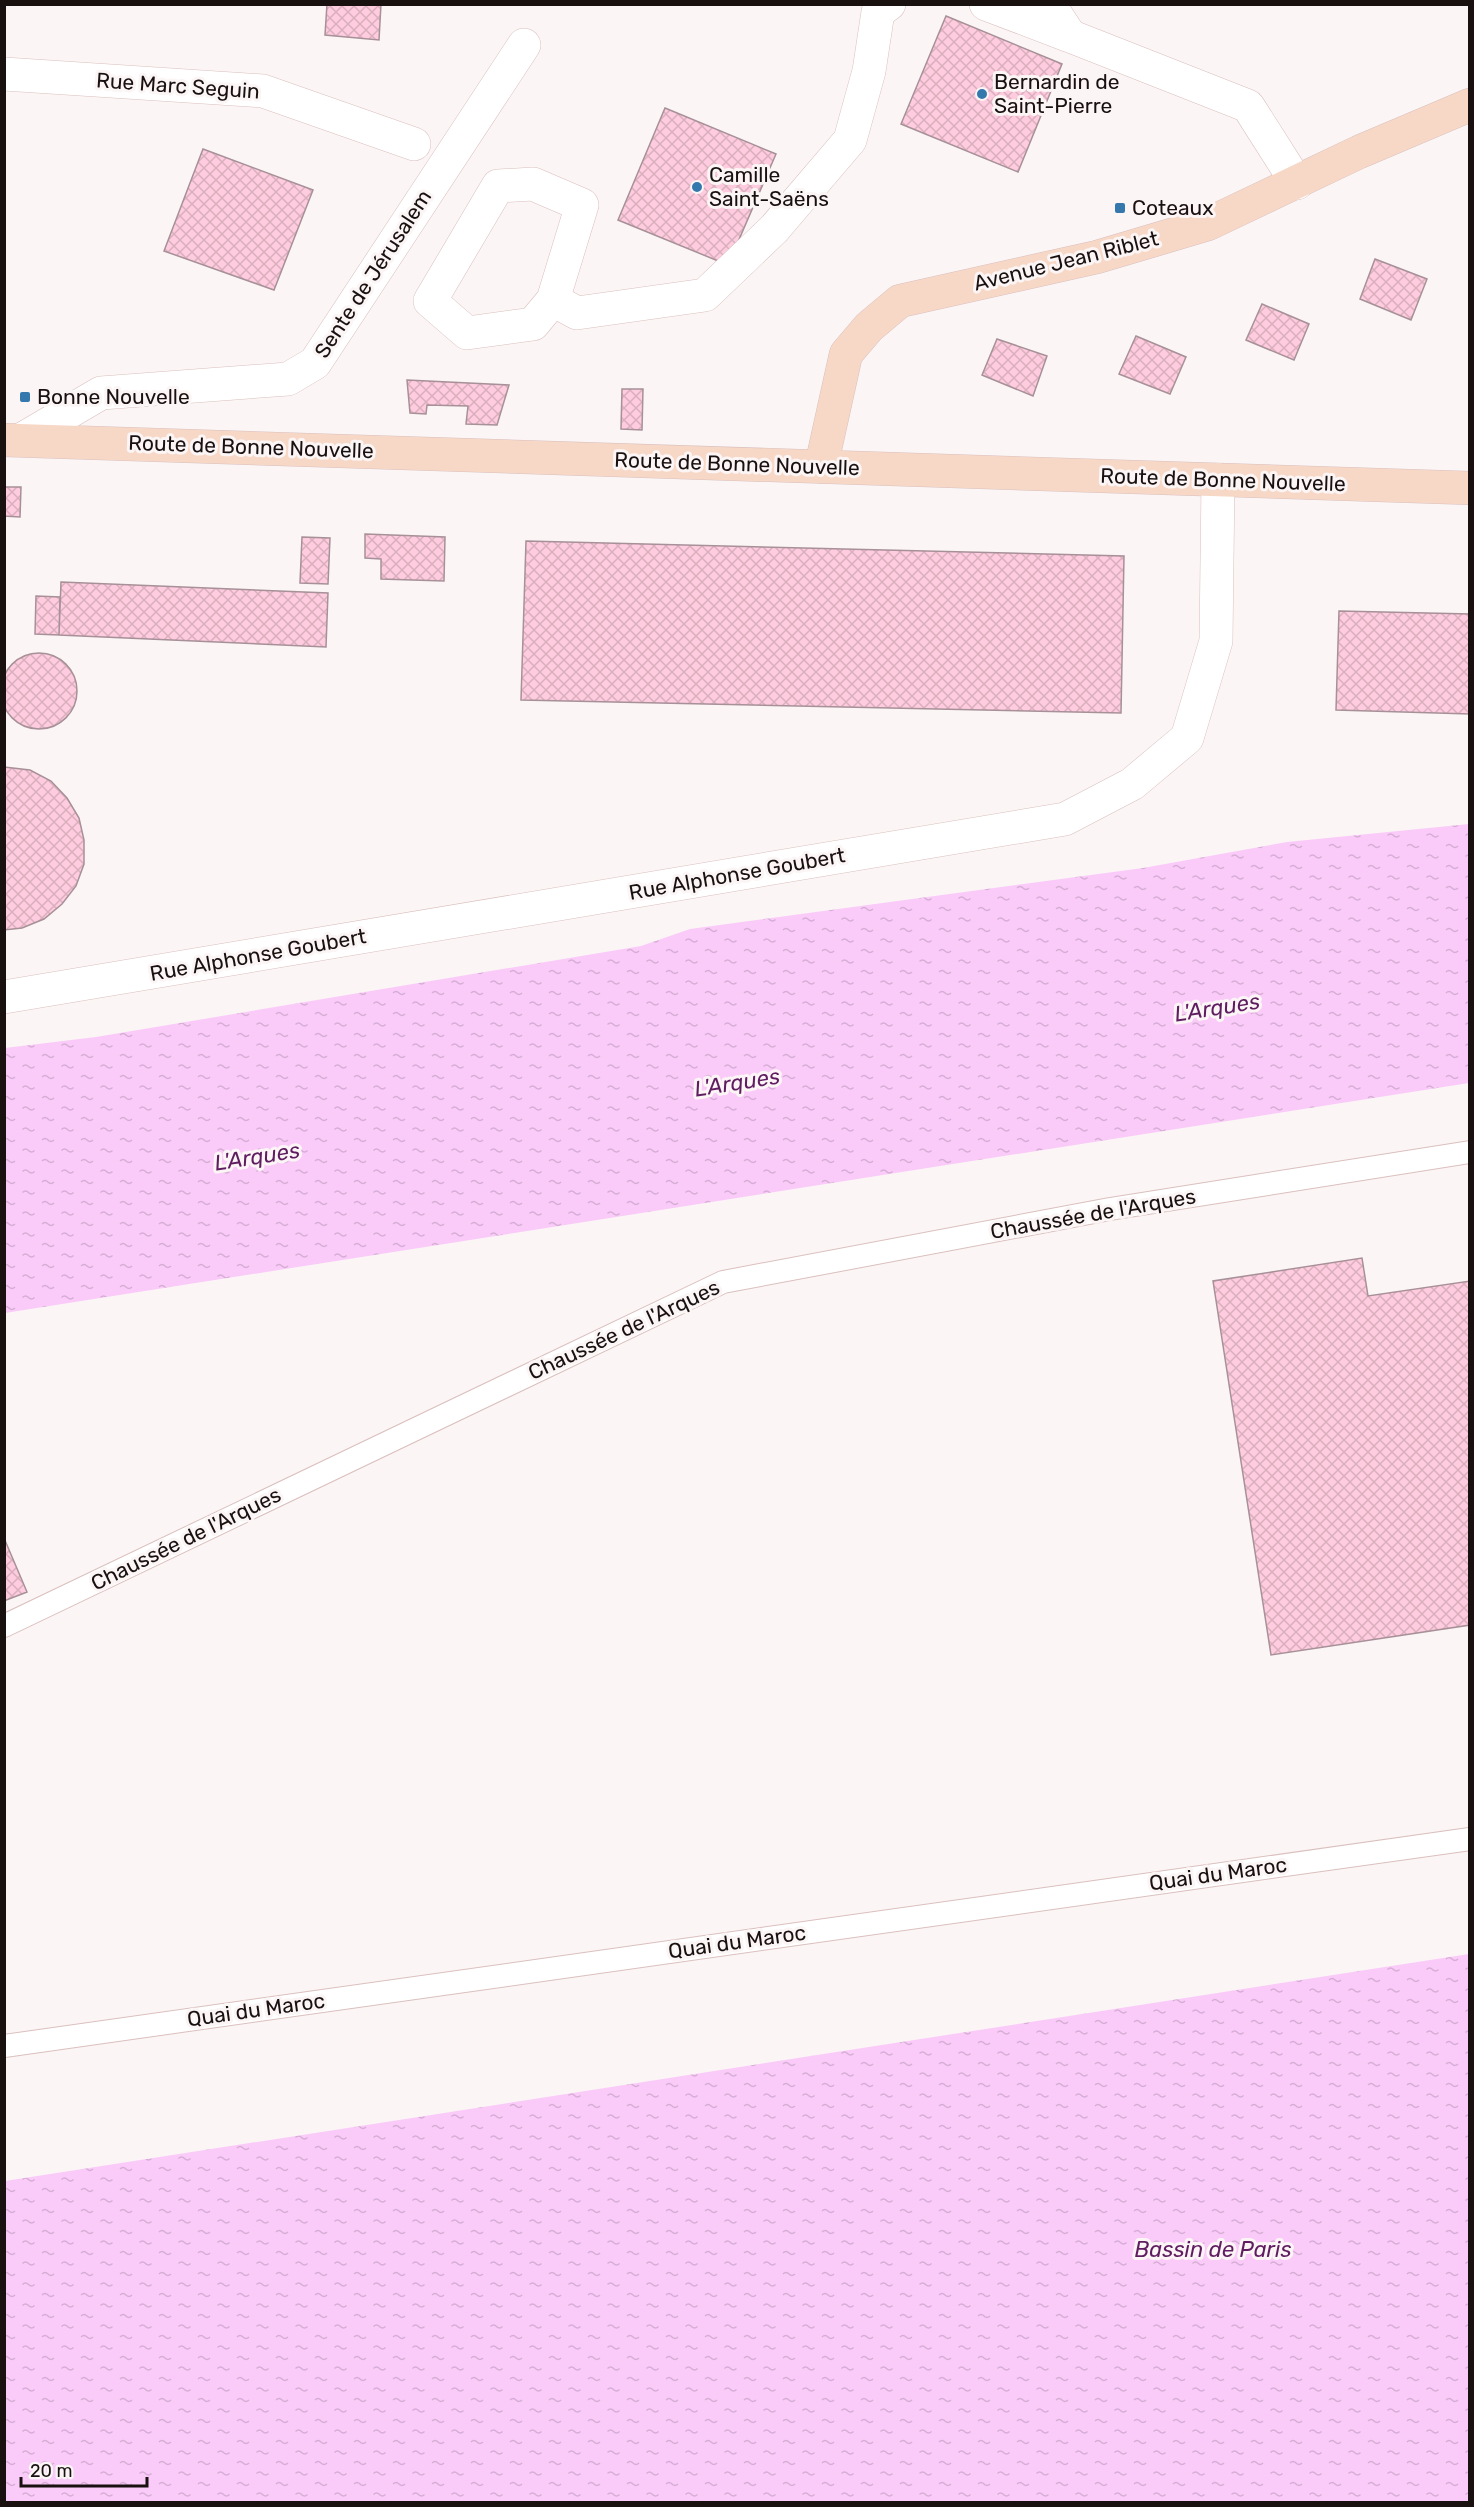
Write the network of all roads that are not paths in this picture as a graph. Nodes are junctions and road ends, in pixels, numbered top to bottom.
1 (889, 4) edge
2 (986, 4) edge
3 (1049, 4) edge
4 (1070, 36) junction
5 (524, 45) dead end
6 (4, 74) edge
7 (1470, 105) edge
8 (414, 144) dead end
9 (1297, 183) junction
10 (553, 300) junction
11 (13, 440) edge
12 (821, 466) junction
13 (1218, 480) junction
14 (1470, 488) edge
15 (4, 997) edge
16 (1470, 1152) edge
17 (4, 1626) edge
18 (1470, 1839) edge
19 (4, 2046) edge

1 - 10 street
2 - 4 street
3 - 4 street
4 - 9 street
5 - 11 street, Sente de Jérusalem
6 - 8 street, Rue Marc Seguin
7 - 9 main road, Avenue Jean Riblet
9 - 12 main road, Avenue Jean Riblet
10 - 10 street
11 - 12 main road, Route de Bonne Nouvelle
12 - 13 main road, Route de Bonne Nouvelle
13 - 14 main road, Route de Bonne Nouvelle
13 - 15 street, Rue Alphonse Goubert
16 - 17 lane, Chaussée de l'Arques
18 - 19 lane, Quai du Maroc

